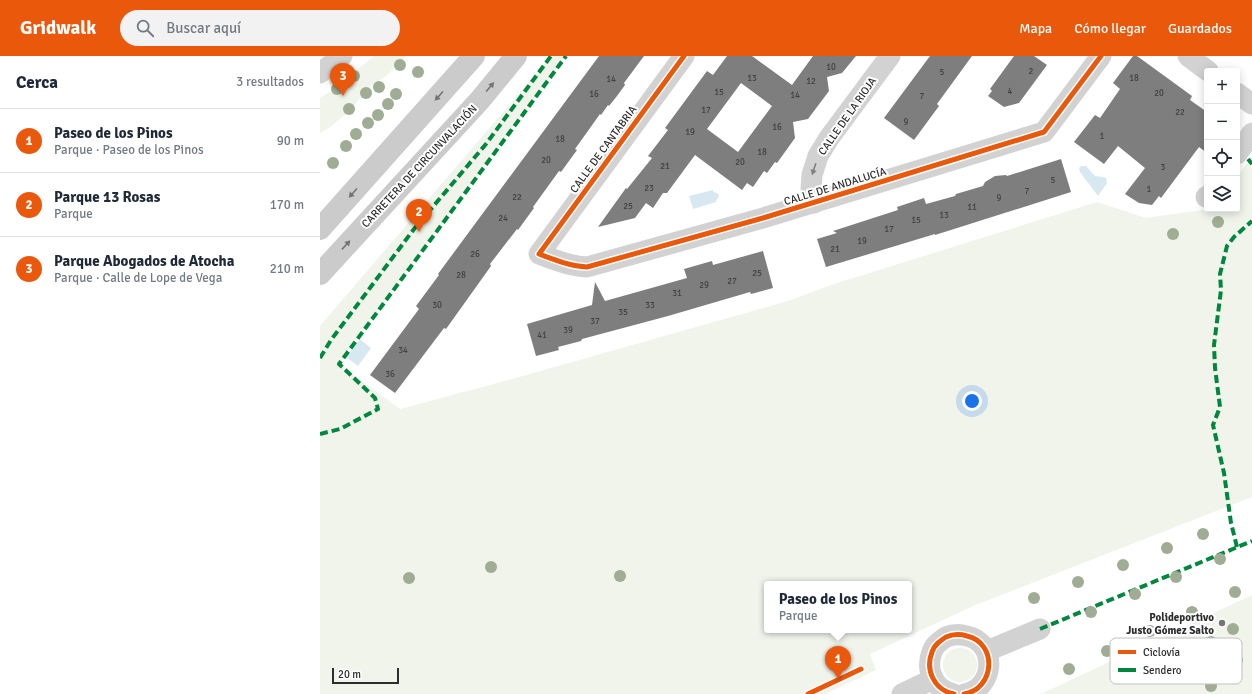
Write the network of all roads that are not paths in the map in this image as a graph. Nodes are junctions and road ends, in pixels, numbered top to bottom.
1 (342, 56) edge
2 (474, 56) edge
3 (516, 56) edge
4 (684, 56) edge
5 (890, 56) edge
6 (1101, 56) edge
7 (1188, 56) edge
8 (1204, 68) edge
9 (320, 74) edge
10 (1240, 95) edge
11 (1252, 104) edge
12 (1252, 133) edge
13 (1240, 150) edge
14 (814, 203) junction
15 (320, 229) edge
16 (539, 254) joint
17 (320, 274) edge
18 (1040, 629) dead end
19 (987, 651) junction
20 (933, 679) junction
21 (902, 694) edge
22 (954, 694) edge
23 (964, 694) edge

1 - 9 street
2 -> 15 main road
17 -> 3 main road, CARRETERA DE CIRCUNVALACIÓN
4 - 16 street, CALLE DE CANTABRIA
5 -> 14 street, CALLE DE LA RIOJA
6 - 14 street, CALLE DE ANDALUCÍA
7 - 8 street
10 - 11 street
12 - 13 street
14 - 16 street, CALLE DE ANDALUCÍA
18 - 19 street
19 - 20 street
19 - 23 street
20 - 21 street
20 - 22 street

